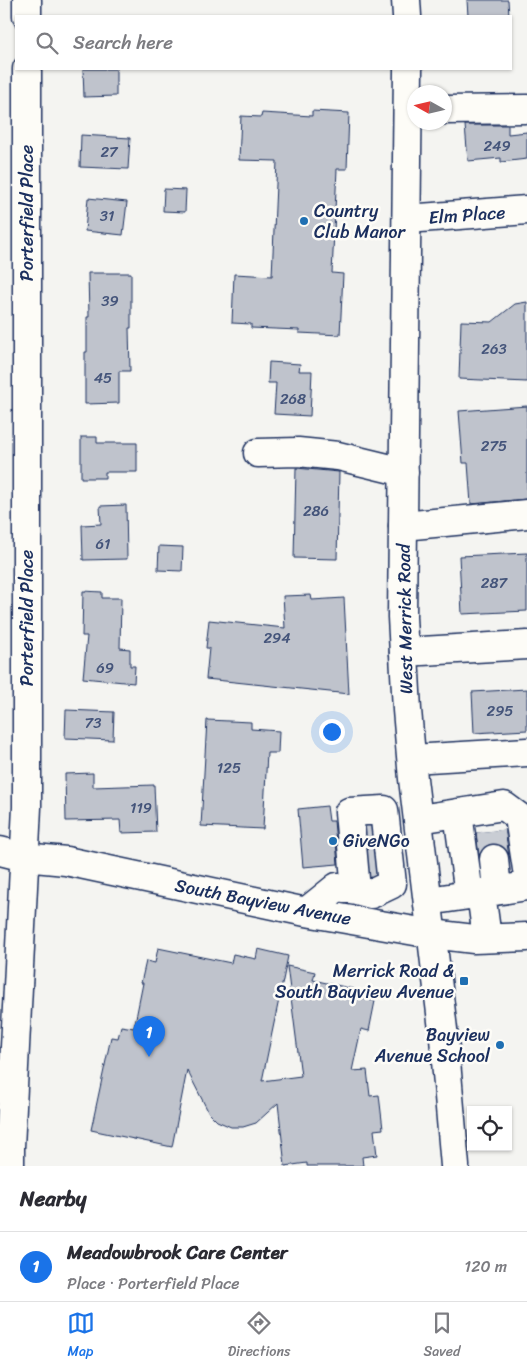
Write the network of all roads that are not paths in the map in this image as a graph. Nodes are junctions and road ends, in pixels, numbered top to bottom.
1 (27, 0) edge
2 (406, 0) edge
3 (27, 15) edge
4 (407, 15) edge
5 (27, 70) edge
6 (408, 70) edge
7 (409, 85) edge
8 (527, 109) edge
9 (452, 110) edge
10 (410, 130) edge
11 (527, 210) edge
12 (407, 219) junction
13 (258, 453) dead end
14 (404, 472) junction
15 (527, 514) edge
16 (403, 526) junction
17 (527, 645) edge
18 (404, 652) junction
19 (527, 752) edge
20 (412, 759) junction
21 (417, 808) junction
22 (384, 810) junction
23 (458, 813) junction
24 (369, 839) junction
25 (12, 854) edge
26 (494, 859) tunnel mouth
27 (527, 869) edge
28 (372, 876) junction
29 (527, 886) edge
30 (427, 889) junction
31 (482, 893) junction
32 (306, 912) junction
33 (368, 923) junction
34 (432, 934) junction
35 (527, 937) edge
36 (487, 938) junction
37 (7, 1153) edge
38 (455, 1166) edge

1 - 3 street
2 - 4 street
5 - 25 street, Porterfield Place
6 - 7 street, West Merrick Road
8 - 9 street
10 - 12 street, West Merrick Road
11 - 12 street, Elm Place
12 - 14 street, West Merrick Road
13 - 14 street
14 - 16 street, West Merrick Road
15 - 16 street
16 - 18 street, West Merrick Road
17 - 18 street
18 - 20 street, West Merrick Road
19 - 20 street
20 - 21 street, West Merrick Road
21 - 22 street
21 - 23 street
21 - 30 street, West Merrick Road
22 - 24 street
22 - 24 street
23 - 27 street
23 - 31 street
24 - 28 street
24 - 28 street
25 - 32 street, South Bayview Avenue
25 - 37 street, Porterfield Place
26 - 31 street
28 - 30 street
28 - 32 street
28 - 33 street
29 - 31 street
30 - 31 street
30 - 34 street, West Merrick Road
31 - 36 street
32 - 33 street, South Bayview Avenue
33 - 34 street, South Bayview Avenue
34 - 36 street, South Bayview Avenue
34 - 38 street, West Merrick Road
35 - 36 street, South Bayview Avenue

